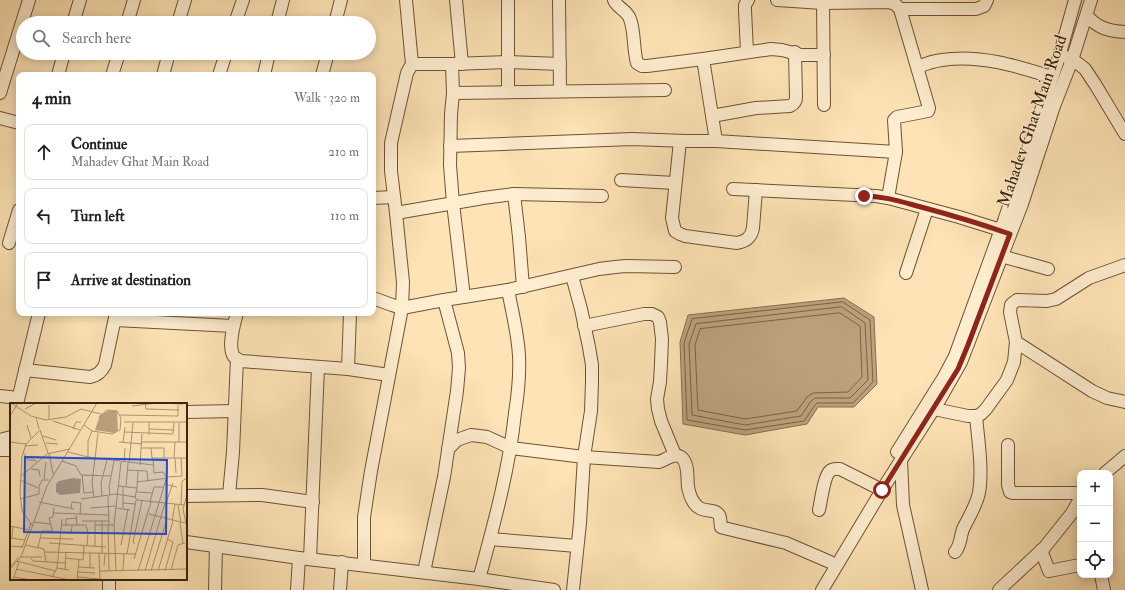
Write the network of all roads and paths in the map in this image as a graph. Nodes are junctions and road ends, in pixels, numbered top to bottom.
1 (29, 0) edge
2 (80, 0) edge
3 (134, 0) edge
4 (186, 0) edge
5 (243, 0) edge
6 (284, 0) edge
7 (341, 0) edge
8 (406, 0) edge
9 (456, 0) edge
10 (508, 0) edge
11 (559, 0) edge
12 (614, 0) edge
13 (748, 0) edge
14 (776, 0) edge
15 (987, 0) edge
16 (1075, 0) edge
17 (1091, 0) edge
18 (823, 2) edge
19 (900, 9) junction
20 (24, 16) edge
21 (75, 16) edge
22 (129, 16) edge
23 (180, 16) edge
24 (238, 16) edge
25 (279, 16) edge
26 (337, 16) edge
27 (1086, 16) junction
28 (1125, 32) edge
29 (16, 42) edge
30 (747, 52) junction
31 (794, 52) junction
32 (1060, 54) junction
33 (824, 55) junction
34 (703, 59) junction
35 (62, 60) edge
36 (116, 60) edge
37 (167, 60) edge
38 (224, 60) edge
39 (267, 60) edge
40 (326, 60) edge
41 (1072, 60) junction
42 (508, 62) junction
43 (412, 64) junction
44 (457, 64) junction
45 (560, 64) junction
46 (918, 67) junction
47 (59, 72) edge
48 (113, 72) edge
49 (164, 72) edge
50 (220, 72) edge
51 (265, 72) edge
52 (323, 72) edge
53 (1052, 77) junction
54 (665, 90) dead end
55 (560, 91) junction
56 (508, 92) junction
57 (0, 93) edge
58 (453, 93) junction
59 (824, 105) dead end
60 (712, 116) junction
61 (0, 118) edge
62 (16, 122) edge
63 (1125, 134) edge
64 (680, 141) junction
65 (716, 141) junction
66 (450, 146) junction
67 (896, 152) junction
68 (620, 180) dead end
69 (675, 183) junction
70 (733, 189) dead end
71 (756, 190) junction
72 (514, 194) junction
73 (602, 196) dead end
74 (376, 198) edge
75 (394, 198) junction
76 (888, 198) junction
77 (453, 203) junction
78 (927, 209) junction
79 (396, 213) junction
80 (16, 220) edge
81 (1005, 232) junction
82 (9, 243) edge
83 (1002, 256) junction
84 (1125, 266) edge
85 (675, 267) dead end
86 (1048, 268) dead end
87 (906, 272) dead end
88 (572, 276) junction
89 (522, 287) junction
90 (508, 290) junction
91 (464, 297) junction
92 (376, 299) edge
93 (444, 300) junction
94 (402, 308) junction
95 (38, 316) edge
96 (115, 316) edge
97 (236, 316) edge
98 (350, 316) edge
99 (233, 326) junction
100 (584, 326) junction
101 (1016, 342) junction
102 (237, 359) junction
103 (318, 367) junction
104 (348, 369) junction
105 (25, 370) junction
106 (389, 375) junction
107 (0, 396) edge
108 (18, 401) edge
109 (1125, 402) edge
110 (934, 409) junction
111 (234, 411) junction
112 (187, 412) edge
113 (976, 416) junction
114 (1008, 445) dead end
115 (511, 448) junction
116 (448, 449) junction
117 (675, 455) junction
118 (1125, 456) edge
119 (584, 457) junction
120 (901, 460) junction
121 (1109, 470) edge
122 (876, 487) junction
123 (1077, 493) edge
124 (229, 495) junction
125 (187, 496) edge
126 (312, 502) junction
127 (1077, 504) edge
128 (818, 510) dead end
129 (490, 539) junction
130 (187, 542) edge
131 (216, 546) junction
132 (577, 546) junction
133 (1041, 550) junction
134 (955, 552) dead end
135 (305, 559) junction
136 (342, 562) junction
137 (830, 562) junction
138 (364, 565) junction
139 (1077, 566) edge
140 (424, 572) junction
141 (1102, 578) edge
142 (479, 579) junction
143 (215, 590) edge
144 (297, 590) edge
145 (340, 590) edge
146 (554, 590) edge
147 (573, 590) edge
148 (813, 590) edge
149 (822, 590) edge
150 (922, 590) edge
151 (999, 590) edge
152 (1104, 590) edge

1 - 20 street
2 - 21 street
3 - 22 street
4 - 23 street
5 - 24 street
6 - 25 street
7 - 26 street
8 - 43 street
9 - 44 street
10 - 42 street
11 - 45 street
12 - 34 street
13 - 30 street
14 - 18 street
15 - 19 street
16 - 32 street
17 - 27 street, Mahadev Ghat Main Road
18 - 19 street
18 - 33 street
19 - 46 street
27 - 28 street
27 - 41 street, Mahadev Ghat Main Road
29 - 57 street
30 - 31 street
30 - 34 street
31 - 33 street
31 - 60 street
32 - 41 street
32 - 53 street
33 - 59 street
34 - 60 street
35 - 47 street
36 - 48 street
37 - 49 street
38 - 50 street
39 - 51 street
40 - 52 street
41 - 63 street
41 - 81 street, Mahadev Ghat Main Road
42 - 44 street
42 - 45 street
42 - 56 street
43 - 44 street
43 - 75 street
44 - 58 street
45 - 55 street
46 - 53 street
46 - 67 street
53 - 81 street
54 - 55 street
55 - 56 street
56 - 58 street
58 - 66 street
60 - 65 street
61 - 62 street
64 - 65 street
64 - 66 street
64 - 69 street
65 - 67 street
66 - 77 street
67 - 76 street
68 - 69 street
69 - 71 street
70 - 71 street
71 - 76 street
72 - 73 street
72 - 77 street
72 - 89 street
74 - 75 street
75 - 79 street
76 - 78 street
77 - 79 street
77 - 91 street
78 - 81 street
78 - 87 street
79 - 94 street
80 - 82 street
81 - 83 street, Mahadev Ghat Main Road
81 - 122 street
83 - 86 street
83 - 110 street, Mahadev Ghat Main Road
84 - 101 street
85 - 88 street
88 - 89 street
88 - 100 street
89 - 90 street
90 - 91 street
90 - 115 street
91 - 93 street
92 - 94 street
93 - 94 street
93 - 116 street
94 - 106 street
95 - 105 street
96 - 99 street
96 - 105 street
97 - 99 street
98 - 104 street
99 - 102 street
100 - 117 street
100 - 119 street
101 - 109 street
101 - 113 street
102 - 103 street
102 - 111 street
103 - 104 street
103 - 126 street
104 - 106 street
105 - 108 street
106 - 138 street
107 - 108 street
110 - 113 street
110 - 120 street, Mahadev Ghat Main Road
111 - 112 street
111 - 124 street
113 - 134 street
114 - 123 street
115 - 116 street
115 - 119 street
115 - 129 street
116 - 140 street
117 - 119 street
117 - 137 street
118 - 121 street
119 - 132 street
120 - 149 street, Mahadev Ghat Main Road
120 - 150 street
122 - 128 street
122 - 137 street
124 - 125 street
124 - 126 street
126 - 135 street
127 - 133 street
129 - 132 street
129 - 142 street
130 - 131 street
131 - 135 street
131 - 143 street
132 - 147 street
133 - 139 street
133 - 151 street
135 - 136 street
135 - 144 street
136 - 138 street
136 - 145 street
137 - 148 street
138 - 140 street
140 - 142 street
141 - 152 street
142 - 146 street

